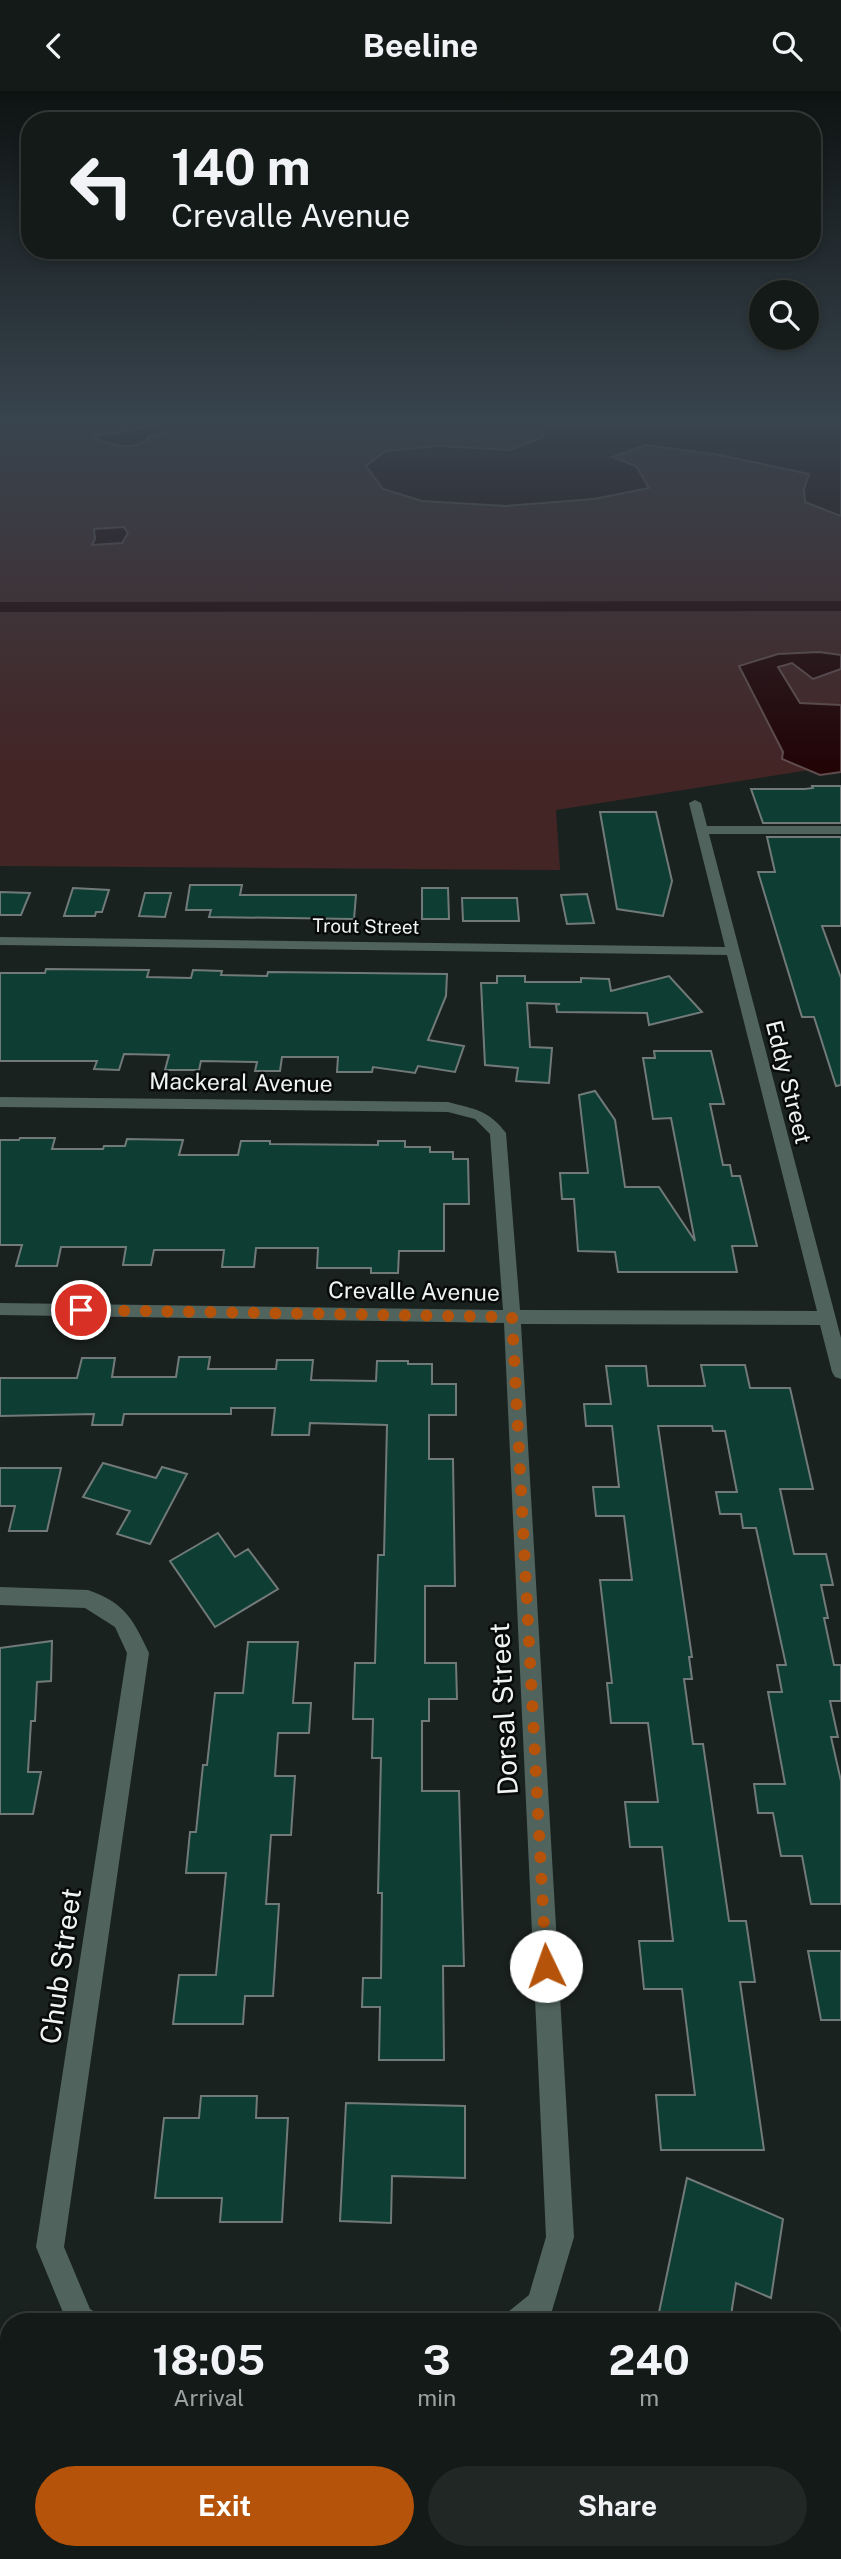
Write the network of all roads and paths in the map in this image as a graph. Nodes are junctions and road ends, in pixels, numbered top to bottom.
1 (695, 803) dead end
2 (703, 830) junction
3 (841, 830) edge
4 (0, 941) edge
5 (732, 951) junction
6 (0, 1102) edge
7 (480, 1115) joint
8 (0, 1309) edge
9 (512, 1317) junction
10 (826, 1318) junction
11 (841, 1371) edge
12 (0, 1596) edge
13 (79, 2313) edge
14 (530, 2313) edge

1 - 2 street, Eddy Street
2 - 3 street
2 - 5 street, Eddy Street
4 - 5 street, Trout Street
5 - 10 street, Eddy Street
6 - 7 street, Mackeral Avenue
7 - 9 street, Dorsal Street
8 - 9 street, Crevalle Avenue
9 - 10 street, Crevalle Avenue
9 - 14 street, Dorsal Street
10 - 11 street, Eddy Street
12 - 13 street, Chub Street

